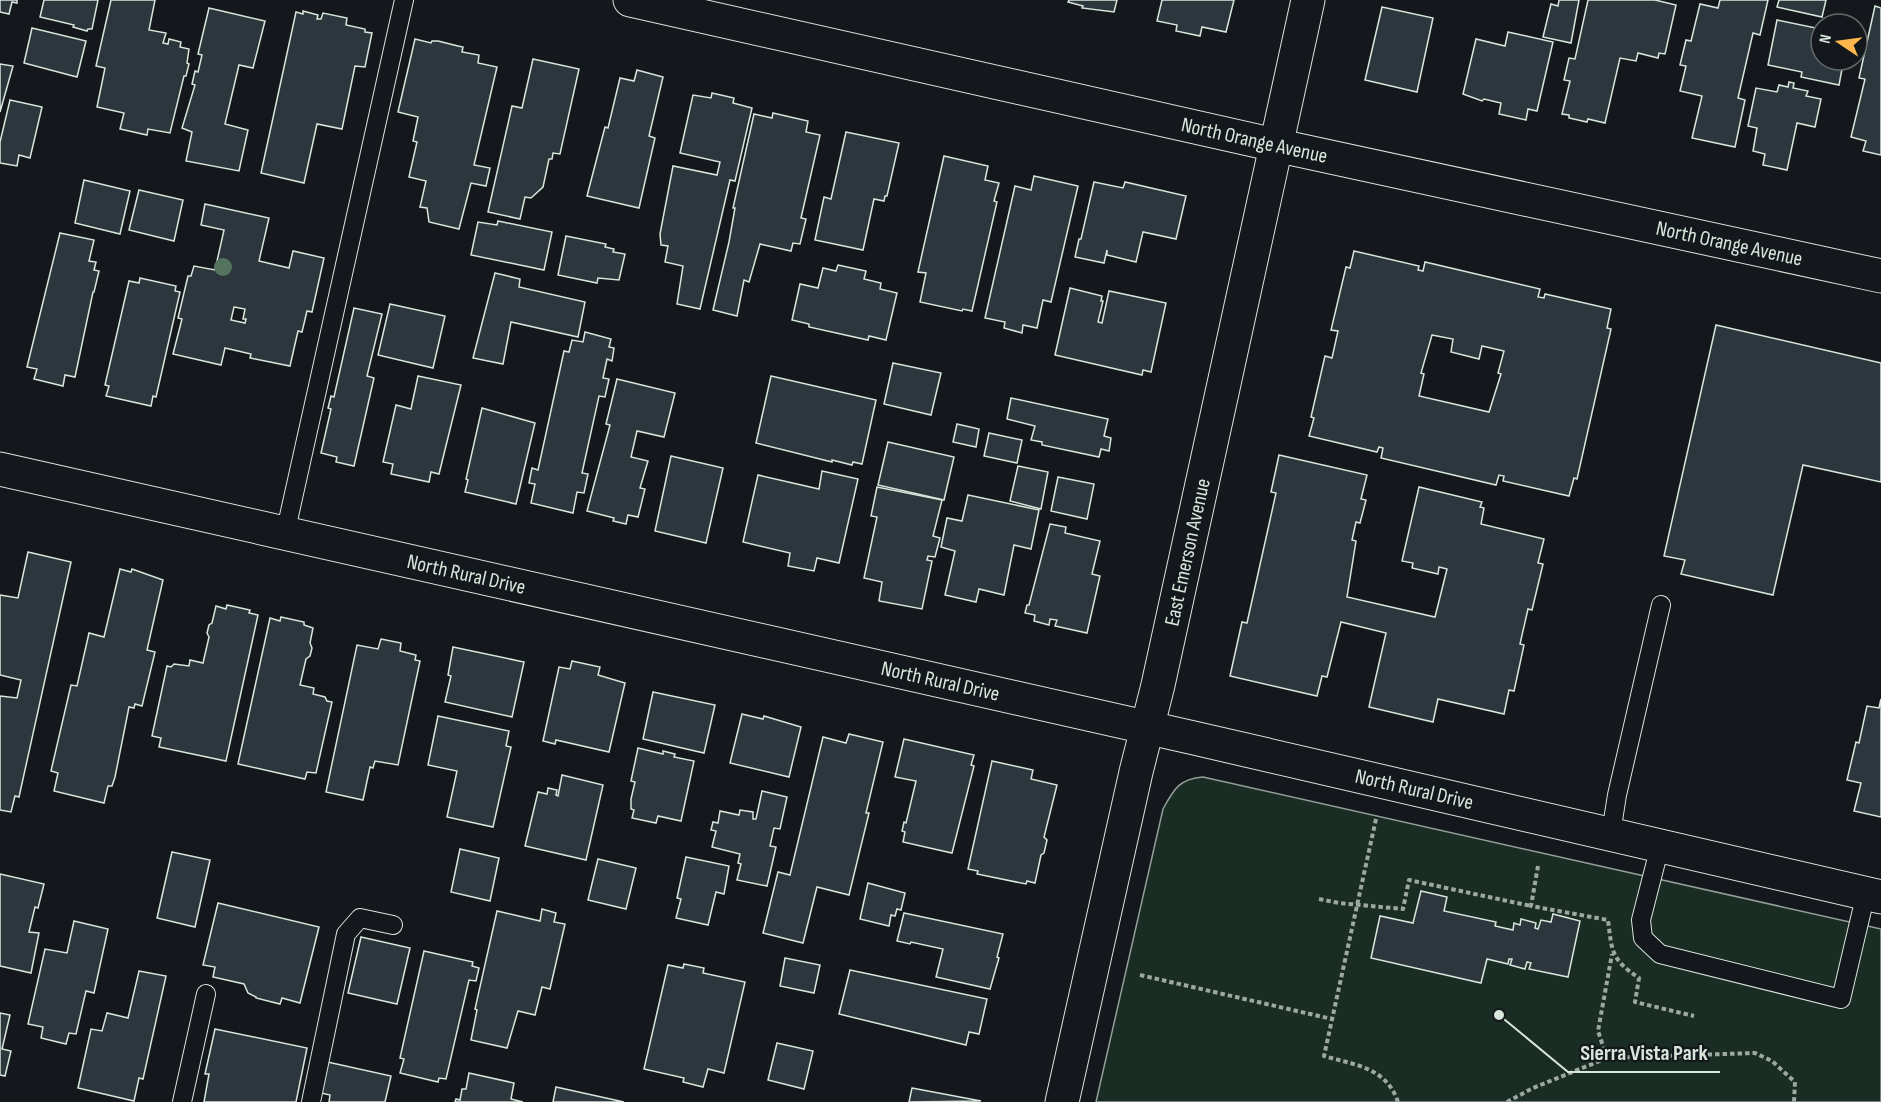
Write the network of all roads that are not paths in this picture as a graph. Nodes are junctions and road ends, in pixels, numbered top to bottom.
1 (404, 0) edge
2 (630, 0) edge
3 (1308, 0) edge
4 (1275, 145) junction
5 (1881, 276) edge
6 (0, 469) edge
7 (285, 534) junction
8 (1661, 605) dead end
9 (1146, 728) junction
10 (1611, 833) junction
11 (1660, 846) junction
12 (1874, 895) edge
13 (393, 925) dead end
14 (206, 994) dead end
15 (182, 1102) edge
16 (311, 1102) edge
17 (1062, 1102) edge

1 - 7 lane
2 - 4 street, North Orange Avenue
3 - 4 street, East Emerson Avenue
4 - 5 street, North Orange Avenue
4 - 9 street, East Emerson Avenue
6 - 7 street, North Rural Drive
7 - 9 street, North Rural Drive
8 - 10 lane
9 - 10 street, North Rural Drive
9 - 17 street, East Emerson Avenue
10 - 11 street, North Rural Drive
11 - 12 street, North Rural Drive
11 - 12 lane
13 - 16 lane
14 - 15 lane

